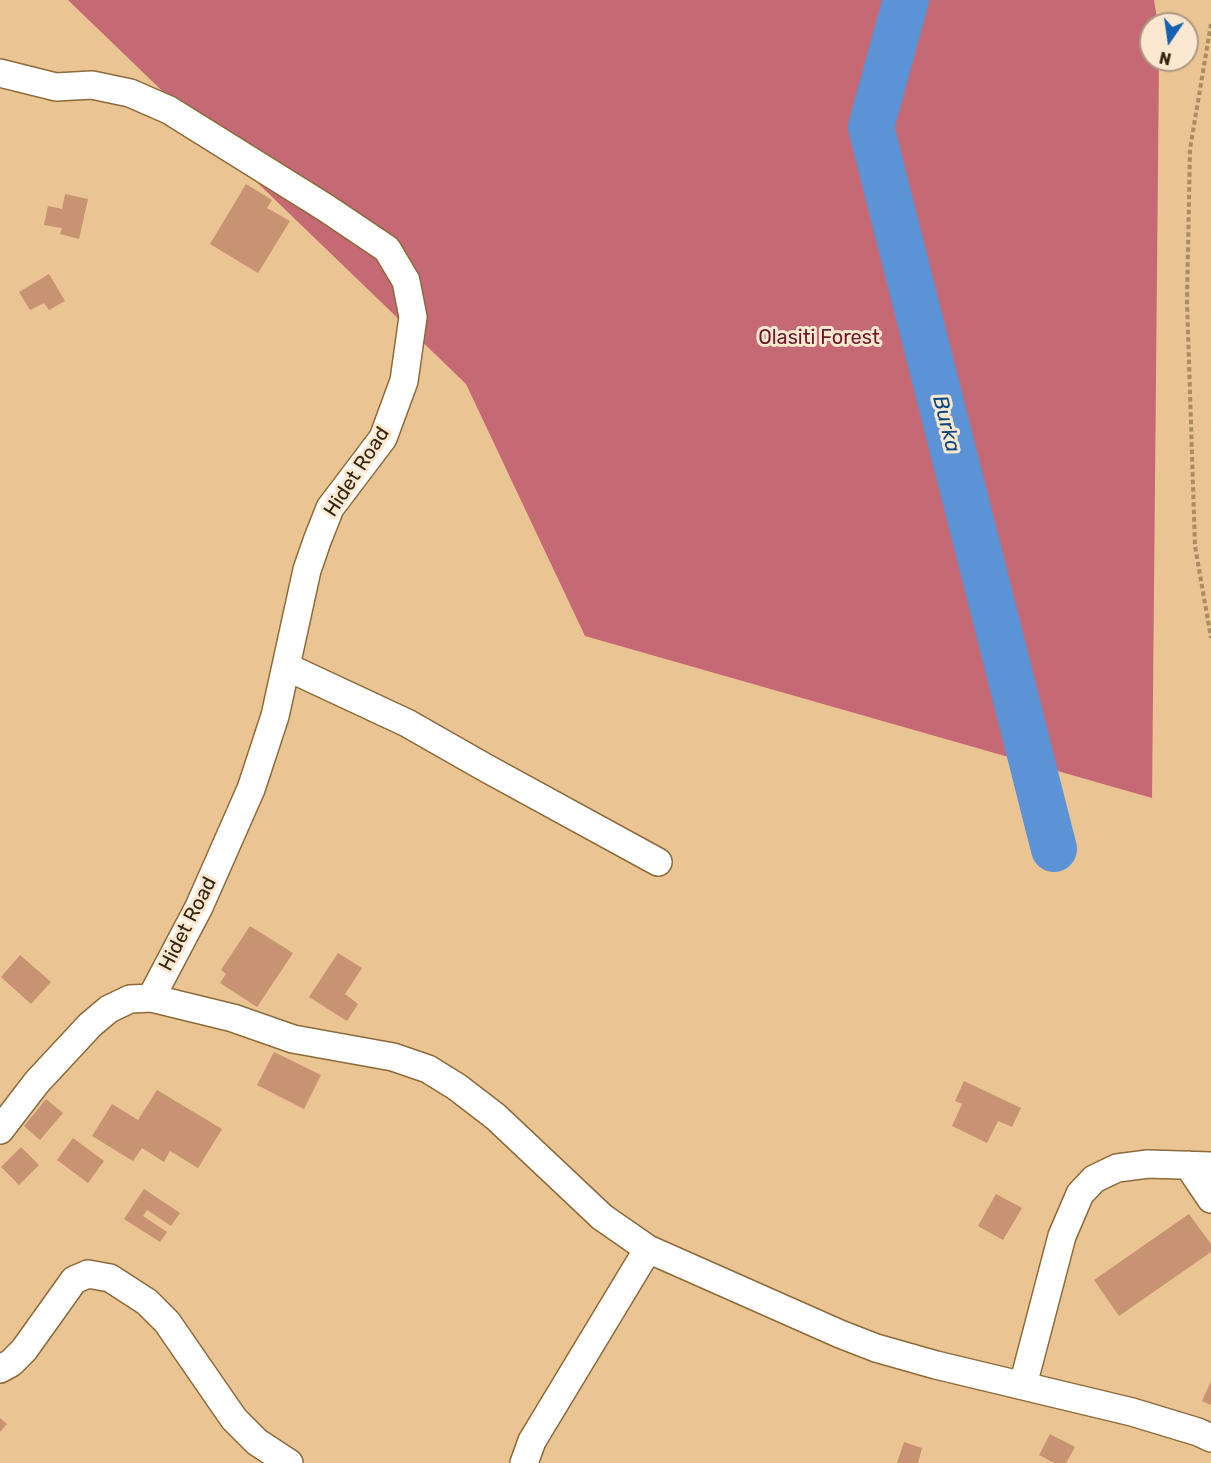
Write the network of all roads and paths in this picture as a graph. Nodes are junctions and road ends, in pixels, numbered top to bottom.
1 (1211, 24) edge
2 (0, 74) edge
3 (1211, 638) edge
4 (287, 667) junction
5 (658, 862) dead end
6 (151, 998) junction
7 (0, 1130) edge
8 (1200, 1166) edge
9 (1211, 1199) edge
10 (648, 1249) junction
11 (0, 1369) edge
12 (1023, 1385) junction
13 (1211, 1438) edge
14 (289, 1463) edge
15 (524, 1463) edge

1 - 3 path
2 - 4 street, Hidet Road
4 - 5 street
4 - 6 street, Hidet Road
6 - 7 street
6 - 10 street
8 - 9 street
8 - 12 street
10 - 12 street
10 - 15 street
11 - 14 street
12 - 13 street

